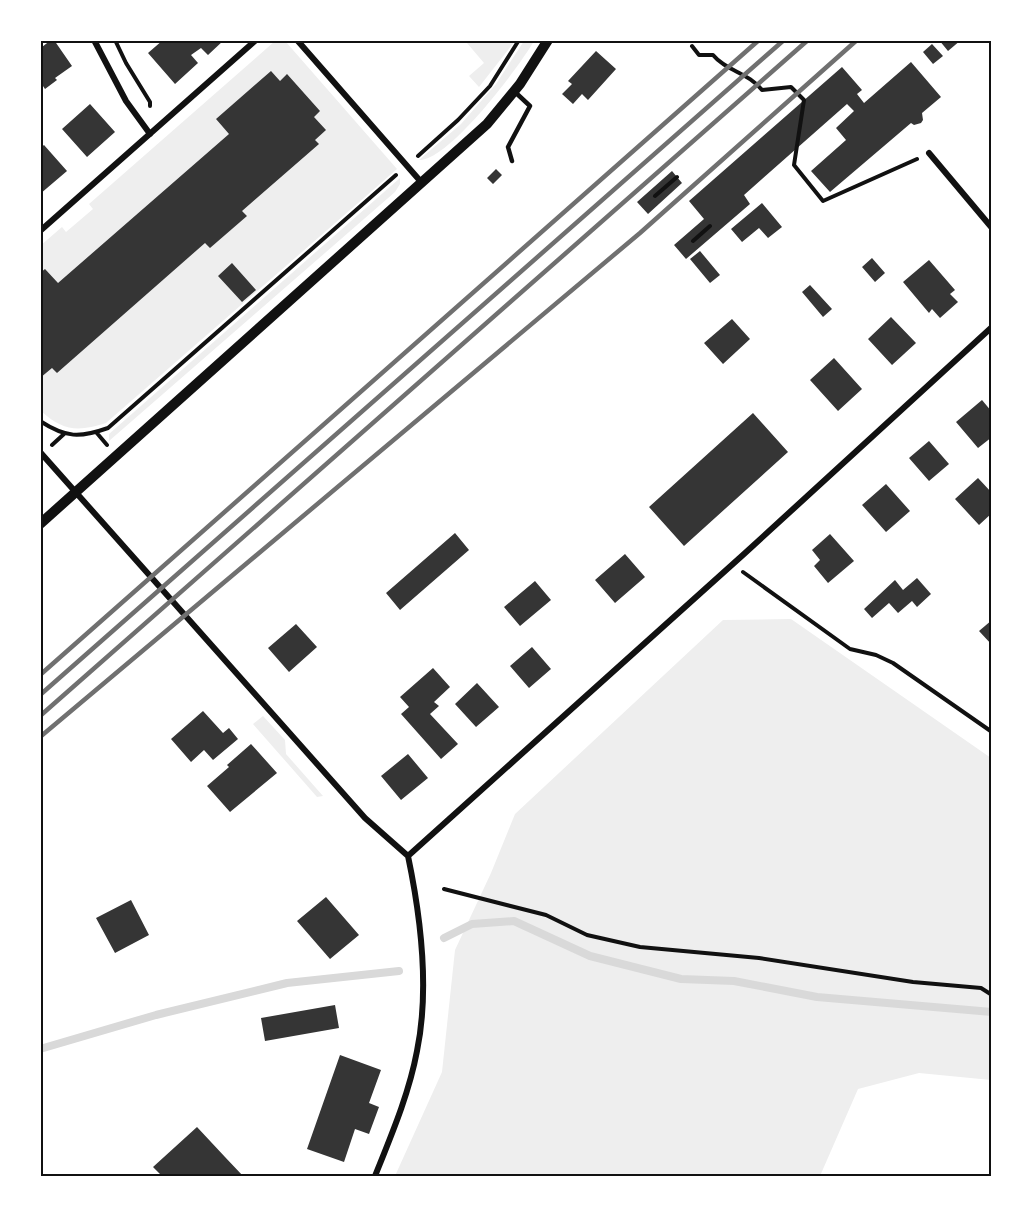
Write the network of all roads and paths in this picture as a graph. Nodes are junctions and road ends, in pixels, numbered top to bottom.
1 (94, 40) edge
2 (256, 40) edge
3 (297, 40) edge
4 (519, 40) edge
5 (548, 40) edge
6 (692, 46) dead end
7 (515, 92) junction
8 (150, 134) junction
9 (928, 153) joint
10 (512, 161) dead end
11 (407, 166) junction
12 (677, 177) dead end
13 (422, 183) junction
14 (655, 196) dead end
15 (710, 226) dead end
16 (992, 228) edge
17 (40, 231) edge
18 (693, 241) dead end
19 (992, 327) edge
20 (40, 421) edge
21 (40, 452) edge
22 (76, 493) junction
23 (40, 524) edge
24 (732, 564) junction
25 (992, 732) edge
26 (408, 856) junction
27 (444, 889) dead end
28 (992, 995) edge
29 (375, 1176) edge

1 - 8 street
2 - 8 street
3 - 11 street
4 - 11 path
5 - 7 street
6 - 9 path
7 - 10 lane
7 - 13 street
8 - 17 street
9 - 16 street
11 - 13 street
11 - 20 path
12 - 14 path
13 - 22 street
15 - 18 path
19 - 24 street
21 - 22 street
22 - 23 street
22 - 26 street
24 - 25 path
24 - 26 street
26 - 29 street
27 - 28 path

